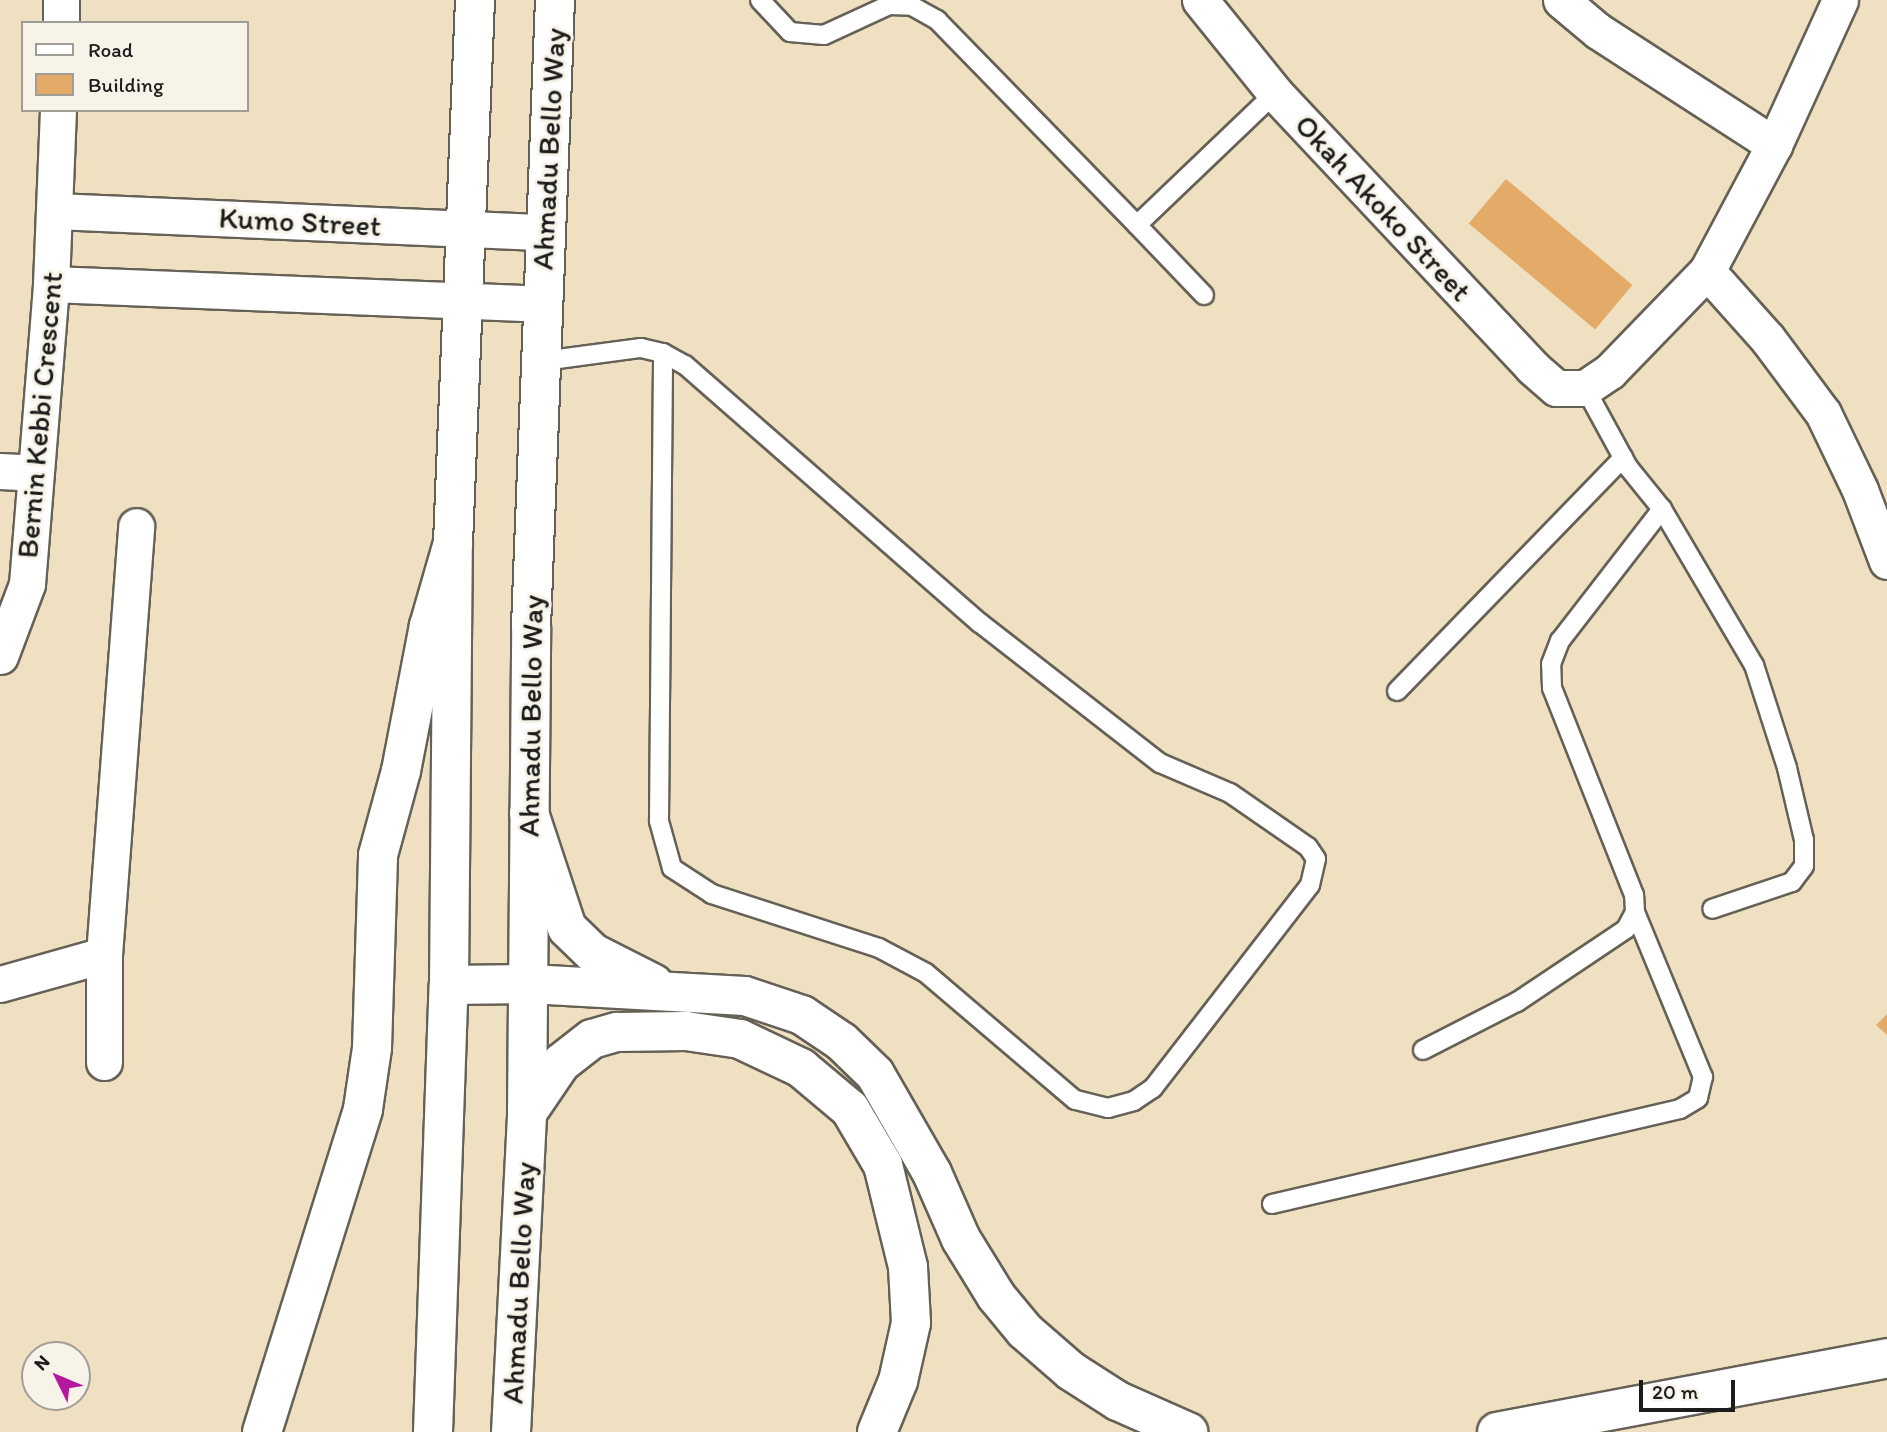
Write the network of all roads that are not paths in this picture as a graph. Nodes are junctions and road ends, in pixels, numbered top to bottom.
1 (61, 0) edge
2 (475, 0) edge
3 (555, 0) edge
4 (760, 0) edge
5 (1200, 0) edge
6 (1561, 0) edge
7 (1840, 0) edge
8 (61, 21) edge
9 (1275, 93) junction
10 (58, 112) edge
11 (1774, 145) junction
12 (55, 211) junction
13 (1137, 225) junction
14 (465, 229) junction
15 (545, 232) junction
16 (1707, 271) junction
17 (51, 284) junction
18 (1204, 295) dead end
19 (462, 303) junction
20 (542, 304) junction
21 (663, 353) junction
22 (543, 361) junction
23 (1585, 388) junction
24 (1623, 458) junction
25 (0, 471) edge
26 (34, 472) junction
27 (1662, 509) junction
28 (136, 526) dead end
29 (453, 543) junction
30 (1887, 561) edge
31 (0, 656) edge
32 (1397, 691) dead end
33 (529, 813) junction
34 (1712, 909) dead end
35 (1635, 912) junction
36 (104, 955) junction
37 (0, 984) edge
38 (530, 984) junction
39 (449, 985) junction
40 (672, 992) junction
41 (1423, 1050) dead end
42 (104, 1062) dead end
43 (527, 1113) junction
44 (1272, 1203) dead end
45 (1887, 1358) edge
46 (262, 1432) edge
47 (433, 1432) edge
48 (511, 1432) edge
49 (877, 1432) edge
50 (1188, 1432) edge
51 (1497, 1432) edge

1 - 8 street
2 - 14 main road
3 - 15 main road, Ahmadu Bello Way
4 - 13 lane
5 - 9 street, Okah Akoko Street
6 - 11 street
7 - 11 street
9 - 13 lane
9 - 23 street, Okah Akoko Street
10 - 12 street, Bernin Kebbi Crescent
11 - 16 street
12 - 14 street, Kumo Street
12 - 17 street, Bernin Kebbi Crescent
13 - 18 lane
14 - 15 street, Kumo Street
14 - 19 main road
15 - 20 main road, Ahmadu Bello Way
16 - 23 street
16 - 30 street
17 - 19 street
17 - 26 street, Bernin Kebbi Crescent
19 - 20 street
19 - 29 main road
20 - 22 main road, Ahmadu Bello Way
21 - 21 lane
21 - 22 lane
22 - 33 main road, Ahmadu Bello Way
23 - 24 lane
24 - 27 lane
24 - 32 lane
25 - 26 street
26 - 31 street, Bernin Kebbi Crescent
27 - 34 lane
27 - 35 lane
28 - 36 street
29 - 39 main road
29 - 46 main road
33 - 38 main road, Ahmadu Bello Way
33 - 40 main road
35 - 41 lane
35 - 44 lane
36 - 37 street
36 - 42 street
38 - 39 main road
38 - 40 main road
38 - 43 main road, Ahmadu Bello Way
39 - 47 main road
40 - 50 main road
43 - 48 main road, Ahmadu Bello Way
43 - 49 main road
45 - 51 main road

